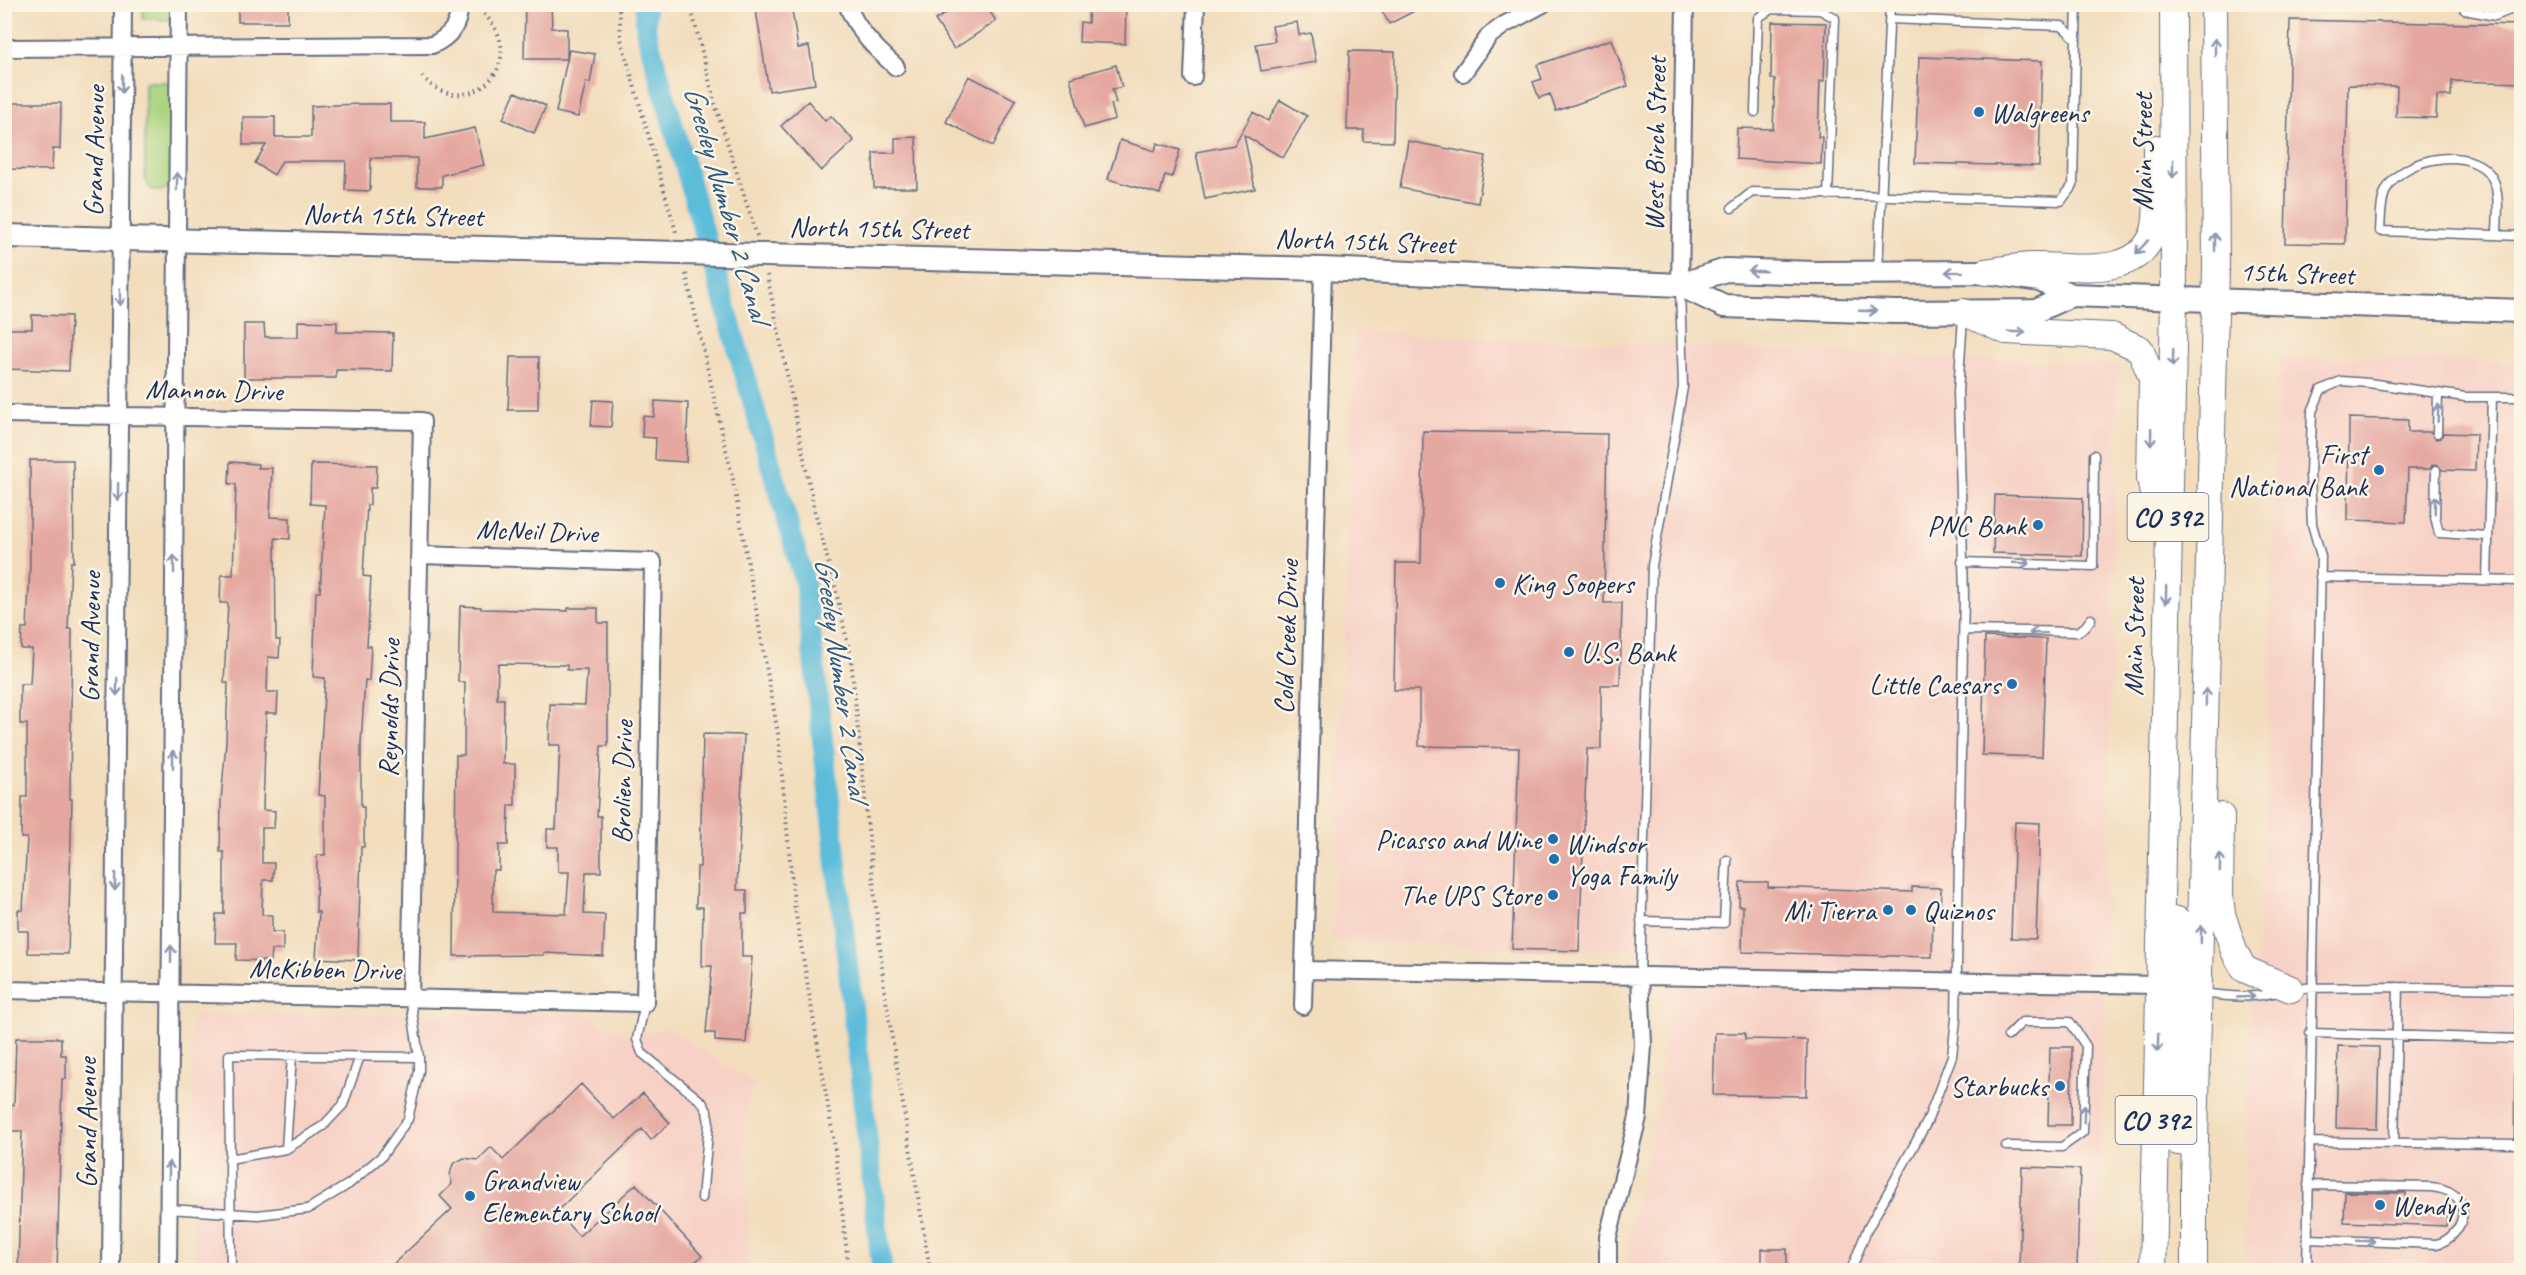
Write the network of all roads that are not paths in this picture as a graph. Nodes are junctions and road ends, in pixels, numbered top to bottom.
1 (123, 4) edge
2 (178, 4) edge
3 (459, 4) edge
4 (847, 4) edge
5 (1196, 4) edge
6 (1543, 4) edge
7 (1685, 4) edge
8 (1890, 4) edge
9 (2077, 4) edge
10 (2214, 4) edge
11 (2522, 5) edge
12 (1820, 8) edge
13 (2465, 10) dead end
14 (2173, 15) edge
15 (1890, 19) junction
16 (2076, 39) junction
17 (178, 46) junction
18 (122, 47) junction
19 (4, 48) edge
20 (896, 67) dead end
21 (1463, 73) dead end
22 (1193, 77) dead end
23 (1755, 112) dead end
24 (1828, 195) junction
25 (1882, 196) junction
26 (1732, 208) dead end
27 (2497, 235) junction
28 (4, 236) edge
29 (2522, 236) edge
30 (120, 238) junction
31 (176, 240) junction
32 (1323, 269) junction
33 (1985, 272) junction
34 (1815, 273) joint
35 (1878, 273) junction
36 (1680, 285) junction
37 (2071, 295) junction
38 (2174, 300) junction
39 (2214, 300) junction
40 (1810, 309) joint
41 (2522, 311) edge
42 (1963, 312) junction
43 (2438, 393) junction
44 (2492, 397) junction
45 (2522, 397) edge
46 (4, 414) edge
47 (119, 415) junction
48 (175, 416) junction
49 (423, 420) joint
50 (2437, 433) dead end
51 (2094, 455) dead end
52 (2436, 470) dead end
53 (2488, 536) junction
54 (420, 555) junction
55 (653, 562) joint
56 (1962, 562) junction
57 (2167, 566) junction
58 (2320, 577) junction
59 (2487, 580) junction
60 (2522, 581) edge
61 (2091, 620) dead end
62 (1964, 630) junction
63 (2206, 734) junction
64 (2164, 735) junction
65 (1727, 860) dead end
66 (1641, 921) junction
67 (1304, 970) junction
68 (1640, 975) junction
69 (1956, 981) junction
70 (2159, 985) junction
71 (2398, 987) junction
72 (2301, 988) junction
73 (2521, 989) edge
74 (4, 990) edge
75 (114, 992) junction
76 (171, 993) junction
77 (2199, 993) junction
78 (410, 997) junction
79 (645, 1003) junction
80 (1303, 1006) dead end
81 (2310, 1033) junction
82 (2397, 1035) junction
83 (2008, 1036) dead end
84 (2520, 1039) junction
85 (292, 1055) junction
86 (360, 1056) junction
87 (419, 1057) junction
88 (2309, 1142) junction
89 (2394, 1143) junction
90 (2006, 1146) dead end
91 (286, 1149) junction
92 (229, 1159) junction
93 (2194, 1182) junction
94 (2308, 1185) junction
95 (702, 1198) dead end
96 (169, 1209) junction
97 (229, 1213) junction
98 (2308, 1239) junction
99 (2154, 1266) edge
100 (111, 1270) edge
101 (168, 1270) edge
102 (231, 1270) edge
103 (1608, 1270) edge
104 (1851, 1270) edge
105 (2194, 1270) edge
106 (2307, 1270) edge

1 - 18 street, Grand Avenue
2 - 17 street
3 - 17 street
4 - 20 street
5 - 22 street
6 - 21 street
7 - 36 street, West Birch Street
8 - 15 lane
9 - 16 lane
39 -> 10 main road, CO 392
11 - 13 lane
12 - 23 lane
12 - 24 lane
14 -> 33 main road
14 -> 38 main road, Main Street / CO 392
15 - 16 lane
15 - 25 lane
16 - 25 lane
17 - 18 street
31 -> 17 street
18 - 19 street
18 -> 30 street, Grand Avenue
24 - 25 lane
24 - 26 lane
25 - 35 lane
27 - 27 lane
27 - 29 lane
28 - 30 street, North 15th Street
30 - 31 street, North 15th Street
30 -> 47 street, Grand Avenue
31 - 32 street, North 15th Street
31 - 48 street
32 - 36 street, North 15th Street
32 - 67 street, Cold Creek Drive
33 -> 35 street, 15th Street
33 - 37 street, 15th Street
34 - 35 street, 15th Street
34 -> 36 street, North 15th Street
36 - 40 street, North 15th Street
36 - 66 lane
37 - 38 street, 15th Street
37 - 42 street, 15th Street
38 - 39 street, 15th Street
38 -> 57 main road, Main Street / CO 392
39 - 41 street, 15th Street
63 -> 39 main road, CO 392
40 -> 42 street, 15th Street
42 - 56 lane
42 -> 57 main road
43 - 44 lane
50 -> 43 lane
43 - 58 lane
44 - 45 lane
44 - 53 lane
46 - 47 street, Mannon Drive
47 - 48 street, Mannon Drive
47 -> 75 street, Grand Avenue
48 - 49 street, Mannon Drive
76 -> 48 street
49 - 54 street, Reynolds Drive
56 -> 51 lane
53 -> 52 lane
53 - 59 lane
54 - 55 street, McNeil Drive
54 - 78 street, Reynolds Drive
55 - 79 street, Brolien Drive
56 - 62 lane
57 -> 64 main road, Main Street / CO 392
58 - 59 lane
58 - 72 lane
59 - 60 lane
61 -> 62 lane
62 - 69 lane
72 -> 63 main road
77 -> 63 main road, CO 392
64 - 70 main road, Main Street / CO 392
64 - 77 main road
65 - 66 lane
66 - 68 lane
67 - 68 street
67 - 80 street, Cold Creek Drive
68 - 69 street
68 - 103 street
69 - 70 street
69 - 104 lane
70 - 93 main road
70 -> 99 main road, Main Street / CO 392
71 - 72 lane
71 - 73 lane
71 - 82 lane
77 -> 72 lane
72 - 81 lane
73 - 84 lane
74 - 75 street, McKibben Drive
75 - 76 street, McKibben Drive
75 - 100 street, Grand Avenue
76 - 78 street, McKibben Drive
96 -> 76 street
77 - 93 main road, CO 392
78 - 79 street, McKibben Drive
78 - 87 lane
79 - 95 lane
81 - 82 lane
81 - 88 lane
82 - 84 lane
82 - 89 lane
90 -> 83 lane
84 - 89 lane
85 - 86 lane
85 - 91 lane
85 - 92 lane
86 - 87 lane
86 - 91 lane
87 - 97 lane
88 - 89 lane
88 - 94 lane
91 - 92 lane
92 - 97 lane
93 - 105 main road, CO 392
94 - 98 lane
98 -> 94 lane
96 - 97 lane
96 - 101 street
97 - 102 lane
98 - 106 lane

